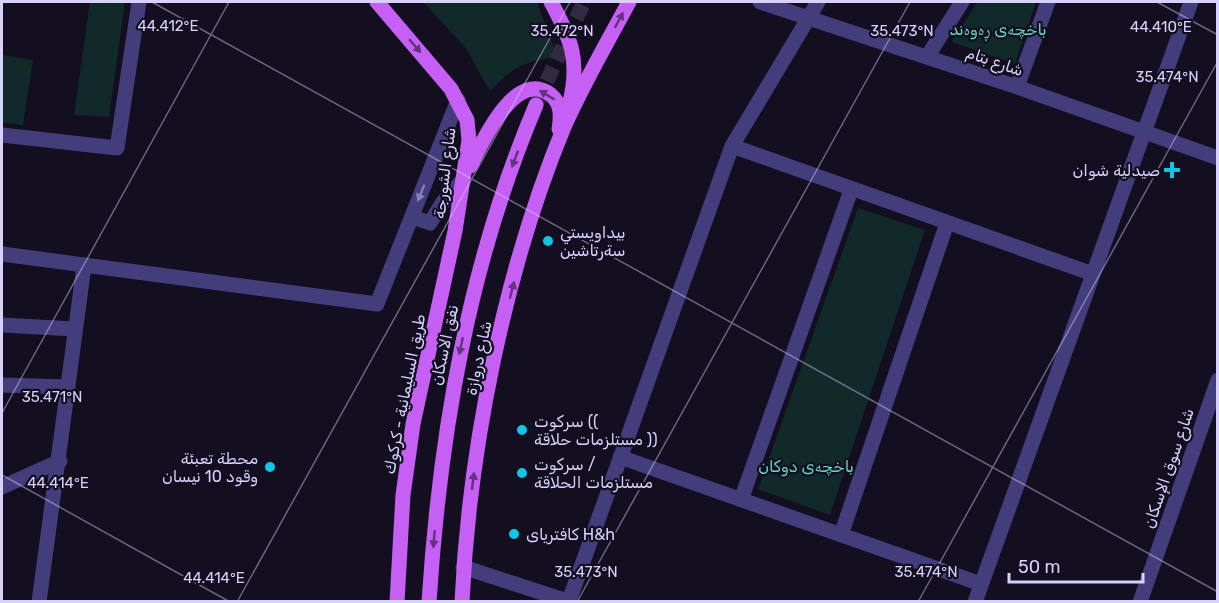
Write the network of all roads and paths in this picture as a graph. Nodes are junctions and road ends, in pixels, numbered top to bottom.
1 (139, 2) edge
2 (377, 2) edge
3 (551, 2) edge
4 (629, 2) edge
5 (760, 2) edge
6 (818, 2) edge
7 (962, 2) edge
8 (1048, 2) edge
9 (1191, 2) edge
10 (808, 18) junction
11 (927, 57) junction
12 (1017, 87) junction
13 (458, 100) junction
14 (536, 105) tunnel mouth
15 (564, 129) junction
16 (1144, 133) junction
17 (2, 135) edge
18 (732, 146) junction
19 (1218, 158) edge
20 (549, 167) junction
21 (461, 182) junction
22 (851, 190) junction
23 (412, 217) junction
24 (947, 223) junction
25 (455, 231) joint
26 (2, 254) edge
27 (84, 266) junction
28 (1093, 274) junction
29 (2, 325) edge
30 (75, 329) junction
31 (1218, 380) edge
32 (2, 386) edge
33 (68, 387) junction
34 (621, 457) junction
35 (60, 461) junction
36 (2, 487) edge
37 (741, 500) junction
38 (841, 535) junction
39 (463, 567) junction
40 (981, 584) junction
41 (569, 601) edge
42 (39, 602) edge
43 (397, 602) edge
44 (429, 602) edge
45 (462, 602) edge
46 (975, 602) edge
47 (1140, 602) edge

1 - 17 street
2 -> 13 main road
3 - 15 main road
15 -> 4 main road
5 - 10 street, شارع بتام
6 - 10 street
7 - 11 street
8 - 12 street
9 - 16 street
10 - 11 street, شارع بتام
10 - 18 street
11 - 12 street, شارع بتام
12 - 16 street, شارع بتام
13 - 21 main road, شارع الشورجة
13 -> 23 street
14 -> 44 main road, نفق الاسكان
15 - 20 main road, شارع دروازة
16 - 19 street, شارع بتام
16 - 28 street
18 - 22 street
18 - 34 street
20 -> 21 main road
39 -> 20 main road, شارع دروازة
21 - 23 street
21 - 25 main road, شارع الشورجة
22 - 24 street
22 - 37 street
23 - 27 street
24 - 28 street
24 - 38 street
25 - 43 main road, طريق السليمانية - كركوك
26 - 27 street
27 - 30 street
28 - 40 street
29 - 30 street
30 - 33 street
31 - 47 street, شارع سوق الإسكان
32 - 33 street
33 - 35 street
34 - 37 street
34 - 41 street
35 - 36 street
35 - 42 street
37 - 38 street
38 - 40 street
39 - 41 street
39 - 45 main road, شارع دروازة
40 - 46 street

